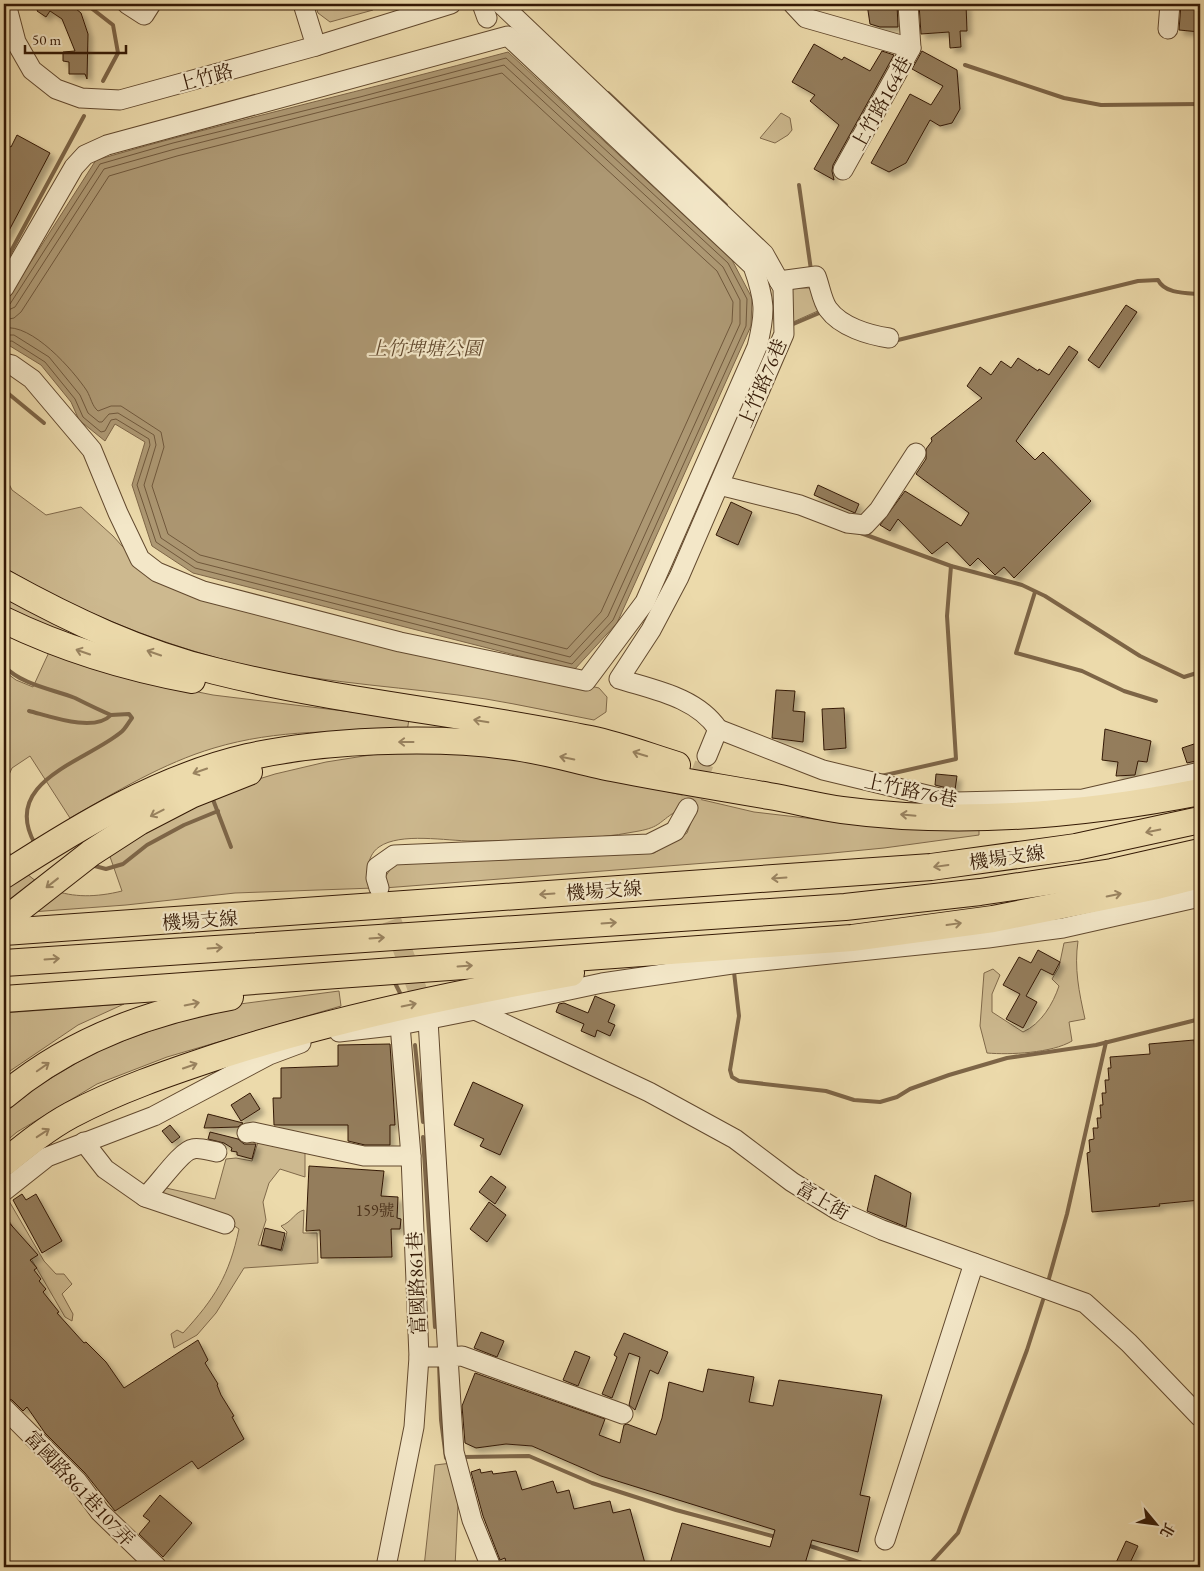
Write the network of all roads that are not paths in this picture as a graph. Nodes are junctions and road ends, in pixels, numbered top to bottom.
1 (6, 4) edge
2 (127, 4) edge
3 (150, 4) edge
4 (303, 4) edge
5 (451, 4) edge
6 (501, 4) edge
7 (793, 4) edge
8 (908, 4) edge
9 (1170, 4) edge
10 (1168, 29) dead end
11 (10, 44) edge
12 (316, 46) junction
13 (911, 48) junction
14 (843, 170) dead end
15 (779, 281) junction
16 (4, 288) edge
17 (889, 338) dead end
18 (4, 363) edge
19 (916, 453) dead end
20 (719, 485) junction
21 (4, 583) edge
22 (4, 620) edge
23 (320, 694) junction
24 (718, 729) junction
25 (351, 744) junction
26 (707, 756) tunnel mouth
27 (1200, 772) edge
28 (1200, 792) edge
29 (787, 799) junction
30 (688, 808) tunnel mouth
31 (1200, 820) edge
32 (1200, 852) edge
33 (4, 875) edge
34 (1200, 875) edge
35 (379, 888) tunnel mouth
36 (1200, 897) edge
37 (4, 922) edge
38 (4, 932) edge
39 (714, 948) junction
40 (4, 963) edge
41 (382, 972) junction
42 (4, 999) edge
43 (475, 1010) junction
44 (428, 1020) junction
45 (400, 1025) junction
46 (4, 1096) edge
47 (435, 1130) junction
48 (408, 1131) junction
49 (247, 1133) dead end
50 (84, 1142) junction
51 (216, 1152) dead end
52 (411, 1156) junction
53 (4, 1163) edge
54 (4, 1191) edge
55 (145, 1197) junction
56 (225, 1224) dead end
57 (974, 1263) junction
58 (448, 1357) junction
59 (419, 1358) junction
60 (4, 1408) edge
61 (623, 1414) dead end
62 (1200, 1418) edge
63 (885, 1540) dead end
64 (157, 1567) edge
65 (386, 1567) edge
66 (491, 1567) edge

1 - 11 street, 上竹路
2 - 3 street
4 - 12 street
5 - 12 street, 上竹路
6 - 15 street, 上竹路76巷
7 - 13 street
8 - 13 street, 上竹路164巷
9 - 10 street
11 - 12 street, 上竹路
13 - 14 street, 上竹路164巷
15 - 17 street
15 - 20 street, 上竹路76巷
16 - 18 street
19 - 20 street
20 - 24 street, 上竹路76巷
23 -> 21 highway
23 -> 22 highway
29 -> 23 highway
24 - 26 street
24 - 27 street, 上竹路76巷
29 -> 25 highway
25 -> 33 highway
25 -> 37 highway
28 -> 29 highway
30 - 35 street
31 -> 38 highway, 機場支線
40 -> 32 highway, 機場支線
39 -> 34 highway
36 - 43 street
41 -> 39 highway
53 -> 39 highway
41 - 42 highway
46 -> 41 highway
43 - 44 street
43 - 57 street, 富上街
44 - 45 street
44 - 47 street
45 - 48 street, 富國路861巷
45 - 50 street
47 - 48 street
47 - 58 street
48 - 52 street, 富國路861巷
49 - 52 street
50 - 54 street
50 - 55 street
51 - 55 street
52 - 59 street, 富國路861巷
55 - 56 street
57 - 62 street, 富上街
57 - 63 street
58 - 59 street
58 - 61 street
58 - 66 street
59 - 65 street, 富國路861巷
60 - 64 street, 富國路861巷107弄

